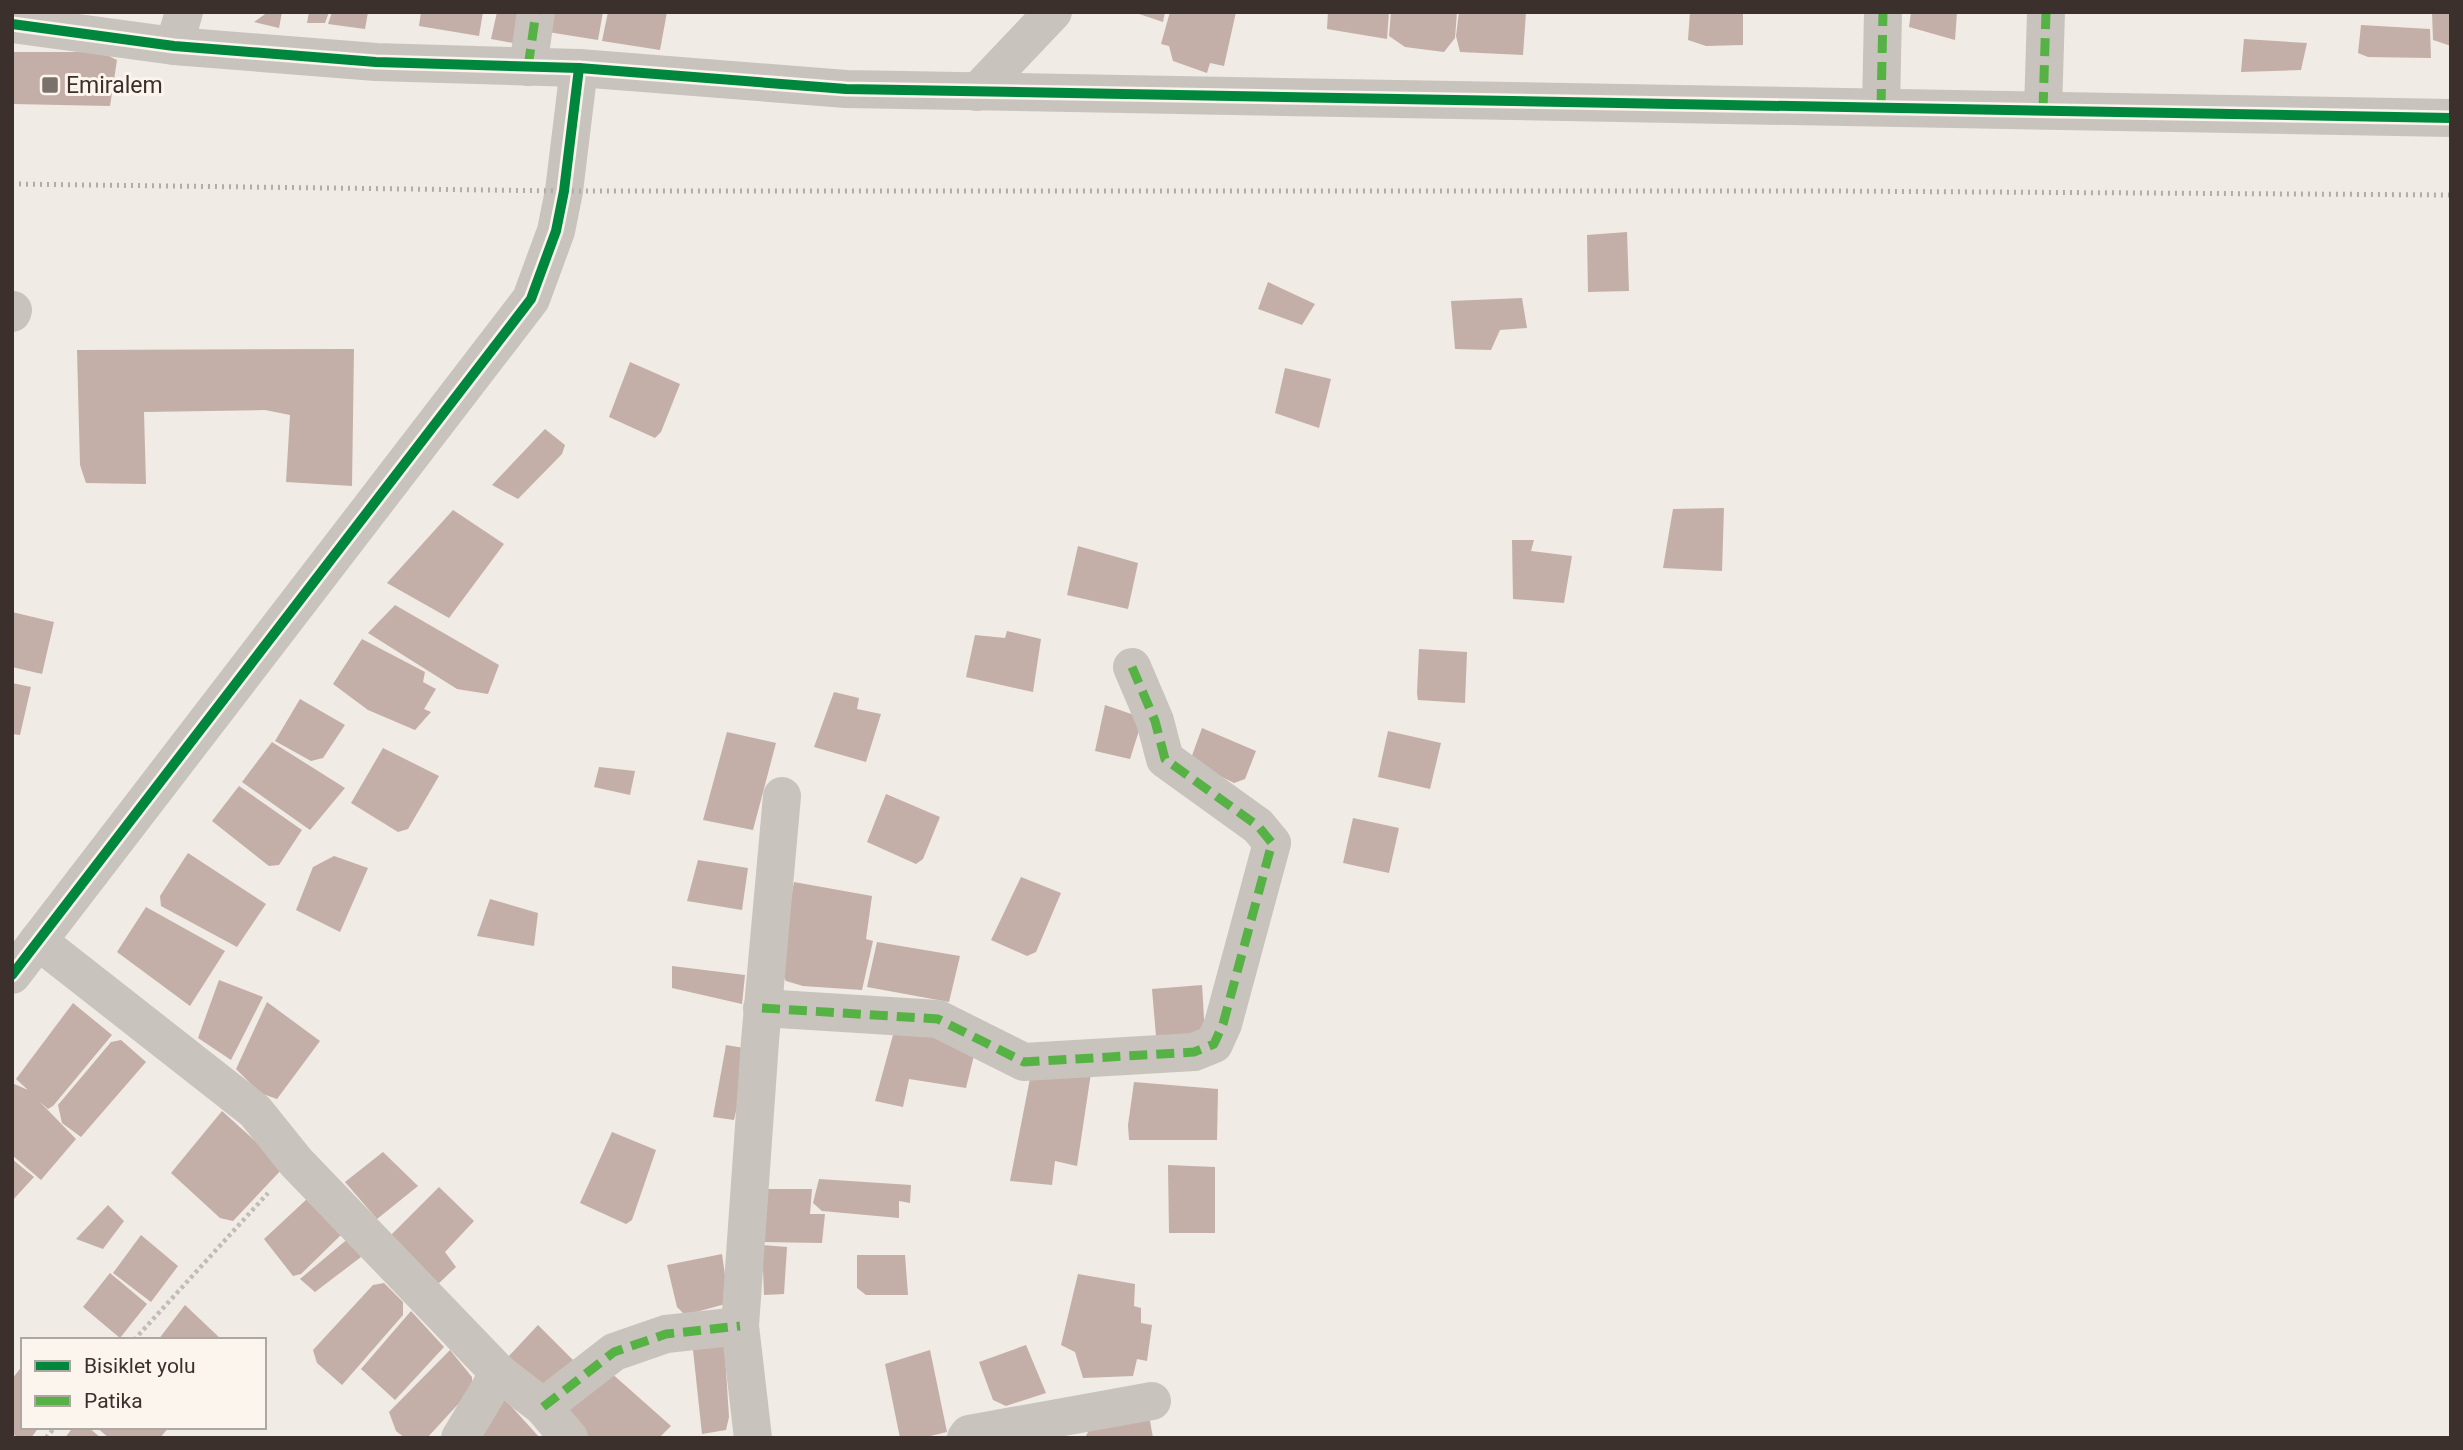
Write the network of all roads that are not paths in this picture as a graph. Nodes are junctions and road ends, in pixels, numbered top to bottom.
1 (536, 12) edge
2 (1054, 12) edge
3 (1883, 12) edge
4 (2046, 12) edge
5 (12, 24) edge
6 (179, 29) edge
7 (528, 67) junction
8 (579, 68) junction
9 (977, 92) junction
10 (1881, 107) junction
11 (2043, 110) junction
12 (2451, 118) edge
13 (1132, 667) dead end
14 (782, 796) dead end
15 (38, 941) junction
16 (12, 975) edge
17 (762, 1008) junction
18 (740, 1326) junction
19 (499, 1373) junction
20 (1152, 1401) dead end
21 (543, 1407) junction
22 (460, 1438) edge
23 (569, 1438) edge
24 (753, 1438) edge
25 (966, 1438) edge

1 - 7 street
2 - 9 street
3 - 10 street
4 - 11 street
5 - 6 street
6 - 7 street
7 - 8 street
8 - 9 street
8 - 15 street
9 - 10 street
10 - 11 street
11 - 12 street
13 - 17 street
14 - 17 street
15 - 16 street
15 - 19 street
17 - 18 street
18 - 21 street
18 - 24 street
19 - 21 street
19 - 22 street
20 - 25 street
21 - 23 street

